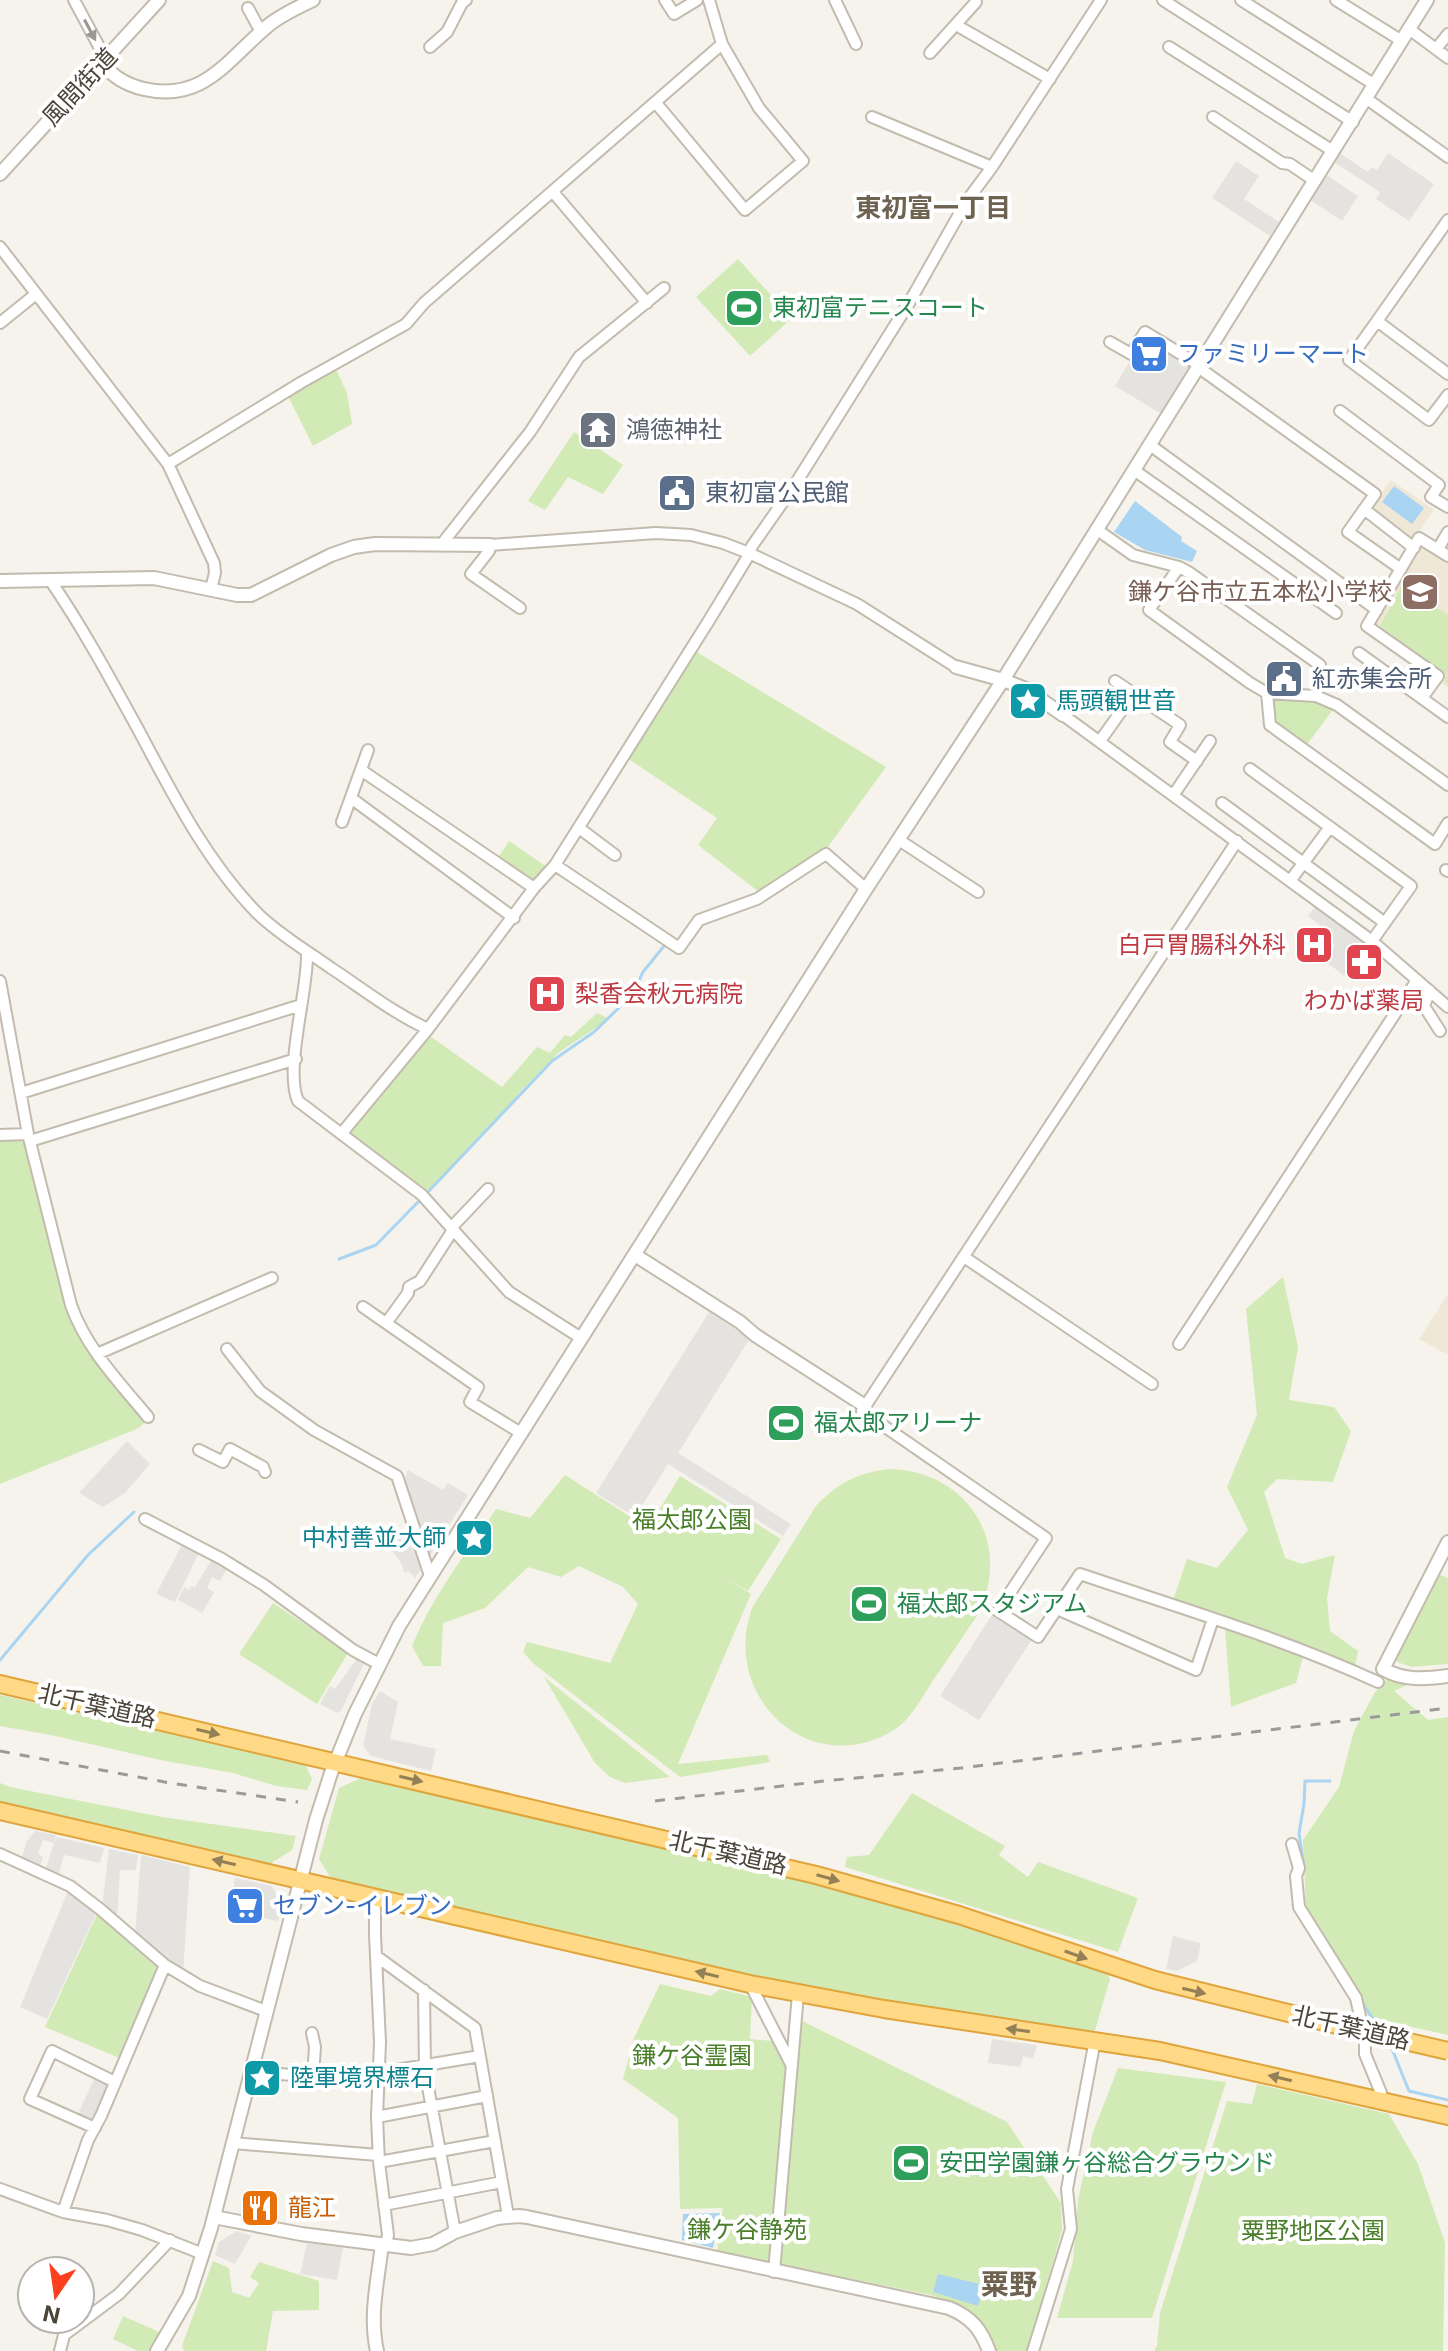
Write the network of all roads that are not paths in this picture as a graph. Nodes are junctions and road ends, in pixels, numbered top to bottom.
1 (159, 0) edge
2 (313, 0) edge
3 (466, 0) edge
4 (665, 0) edge
5 (697, 0) edge
6 (709, 0) edge
7 (835, 0) edge
8 (1101, 0) edge
9 (1163, 0) edge
10 (1241, 0) edge
11 (1336, 0) edge
12 (78, 2) edge
13 (976, 2) edge
14 (1422, 2) edge
15 (248, 8) dead end
16 (956, 25) junction
17 (1409, 29) junction
18 (261, 32) junction
19 (1448, 34) edge
20 (1402, 41) junction
21 (722, 44) junction
22 (856, 44) dead end
23 (430, 47) dead end
24 (1169, 47) dead end
25 (1436, 49) junction
26 (930, 53) dead end
27 (1448, 58) edge
28 (106, 60) junction
29 (1050, 79) junction
30 (1375, 85) junction
31 (1367, 99) junction
32 (656, 103) junction
33 (872, 117) dead end
34 (1213, 117) dead end
35 (1353, 122) junction
36 (1333, 151) junction
37 (1448, 157) edge
38 (992, 167) junction
39 (0, 174) edge
40 (1315, 181) junction
41 (553, 192) junction
42 (1448, 220) edge
43 (0, 247) edge
44 (664, 288) dead end
45 (36, 294) junction
46 (647, 303) junction
47 (1377, 321) junction
48 (0, 323) edge
49 (1110, 342) dead end
50 (1198, 366) junction
51 (1448, 374) edge
52 (1448, 395) edge
53 (1340, 411) dead end
54 (1150, 445) junction
55 (168, 464) junction
56 (1134, 470) junction
57 (1448, 507) edge
58 (1364, 509) junction
59 (1096, 529) junction
60 (1448, 532) edge
61 (441, 545) junction
62 (490, 545) junction
63 (1414, 548) junction
64 (1438, 549) junction
65 (749, 553) junction
66 (1448, 556) edge
67 (1179, 567) junction
68 (1401, 569) junction
69 (50, 580) junction
70 (0, 581) edge
71 (211, 589) junction
72 (520, 608) dead end
73 (1377, 610) junction
74 (1336, 613) dead end
75 (1359, 653) dead end
76 (956, 667) joint
77 (1003, 680) junction
78 (1115, 681) dead end
79 (1134, 693) junction
80 (1267, 693) junction
81 (1316, 696) junction
82 (1422, 698) junction
83 (1063, 715) joint
84 (1448, 717) edge
85 (1100, 741) junction
86 (1210, 741) dead end
87 (368, 750) dead end
88 (1197, 761) junction
89 (1250, 769) dead end
90 (361, 770) junction
91 (1448, 785) edge
92 (1174, 794) junction
93 (351, 798) junction
94 (1222, 803) dead end
95 (342, 822) dead end
96 (1448, 823) edge
97 (1330, 827) junction
98 (579, 828) junction
99 (899, 840) junction
100 (1237, 841) junction
101 (615, 855) dead end
102 (1304, 862) junction
103 (555, 865) junction
104 (1290, 881) junction
105 (534, 888) junction
106 (866, 889) junction
107 (978, 892) dead end
108 (514, 918) junction
109 (1385, 923) junction
110 (1372, 941) junction
111 (307, 954) junction
112 (1417, 980) junction
113 (0, 981) edge
114 (1430, 991) junction
115 (1447, 1003) edge
116 (301, 1005) junction
117 (428, 1029) junction
118 (1440, 1031) dead end
119 (296, 1059) junction
120 (21, 1093) junction
121 (342, 1133) junction
122 (0, 1135) edge
123 (29, 1138) junction
124 (488, 1189) dead end
125 (452, 1229) junction
126 (635, 1255) junction
127 (964, 1257) junction
128 (272, 1278) dead end
129 (363, 1307) dead end
130 (387, 1322) junction
131 (581, 1338) junction
132 (1179, 1344) dead end
133 (227, 1349) dead end
134 (97, 1354) junction
135 (1152, 1384) dead end
136 (865, 1406) junction
137 (148, 1417) dead end
138 (521, 1433) junction
139 (199, 1450) dead end
140 (265, 1472) dead end
141 (145, 1519) dead end
142 (1448, 1542) edge
143 (430, 1576) junction
144 (1057, 1609) junction
145 (1213, 1619) junction
146 (379, 1664) junction
147 (1448, 1676) edge
148 (1379, 1679) junction
149 (0, 1684) edge
150 (335, 1761) junction
151 (0, 1811) edge
152 (1292, 1844) dead end
153 (0, 1854) edge
154 (300, 1880) junction
155 (375, 1897) junction
156 (376, 1956) junction
157 (165, 1965) junction
158 (750, 1984) junction
159 (424, 1990) junction
160 (798, 1994) junction
161 (266, 2011) junction
162 (312, 2033) dead end
163 (1095, 2040) junction
164 (1448, 2051) edge
165 (480, 2056) junction
166 (792, 2065) junction
167 (425, 2066) junction
168 (251, 2072) junction
169 (313, 2076) junction
170 (379, 2077) junction
171 (115, 2082) junction
172 (1381, 2093) dead end
173 (487, 2096) junction
174 (432, 2106) junction
175 (1448, 2116) edge
176 (377, 2117) junction
177 (95, 2128) junction
178 (495, 2141) junction
179 (233, 2143) junction
180 (440, 2151) junction
181 (379, 2158) junction
182 (502, 2182) junction
183 (0, 2189) edge
184 (447, 2193) junction
185 (384, 2205) junction
186 (63, 2212) junction
187 (508, 2216) junction
188 (214, 2217) junction
189 (455, 2232) junction
190 (170, 2240) junction
191 (384, 2245) junction
192 (203, 2254) junction
193 (774, 2272) junction
194 (60, 2351) edge
195 (157, 2351) edge
196 (377, 2351) edge
197 (989, 2351) edge
198 (1033, 2351) edge

1 - 28 street, 風間街道
2 - 18 street
3 - 23 street
4 - 5 street
6 - 21 street
7 - 22 street
8 - 29 street
9 - 35 street
10 - 30 street
11 - 20 street
12 -> 28 street
13 - 16 street
14 - 17 street
15 - 18 street
16 - 26 street
16 - 29 street
17 - 20 street
17 - 25 street
18 - 28 street
19 - 25 street
20 - 30 street
21 - 32 street
21 - 32 street
24 - 36 street
25 - 27 street
28 - 39 street, 風間街道
29 - 38 street
30 - 31 street
31 - 35 street
31 - 37 street
32 - 41 street
33 - 38 street
34 - 40 street
35 - 36 street
36 - 40 street
38 - 65 street
40 - 50 street
41 - 46 street
41 - 55 street
42 - 47 street
43 - 45 street
44 - 46 street
45 - 48 street
45 - 55 street
46 - 61 street
47 - 51 street
47 - 52 street
49 - 50 street
50 - 54 street
50 - 58 street
53 - 57 street
54 - 56 street
54 - 73 street
55 - 71 street
56 - 59 street
56 - 74 street
58 - 63 street
58 - 68 street
59 - 67 street
59 - 77 street
60 - 64 street
61 - 62 street
61 - 71 street
62 - 65 street
62 - 72 street
63 - 64 street
63 - 68 street
64 - 66 street
65 - 76 street
65 - 98 street
67 - 80 street
67 - 81 street
68 - 73 street
69 - 70 street
69 - 71 street
69 - 111 street
73 - 82 street
75 - 82 street
76 - 77 street
77 - 83 street
77 - 99 street
78 - 79 street
79 - 85 street
79 - 88 street
80 - 81 street
80 - 96 street
81 - 91 street
82 - 84 street
83 - 85 street
85 - 92 street
86 - 88 street
87 - 90 street
88 - 92 street
89 - 97 street
90 - 93 street
90 - 105 street
92 - 100 street
93 - 95 street
93 - 108 street
94 - 102 street
97 - 102 street
97 - 109 street
98 - 101 street
98 - 103 street
99 - 106 street
99 - 107 street
100 - 104 street
100 - 127 street
102 - 104 street
102 - 109 street
103 - 105 street
103 - 106 street
104 - 110 street
105 - 108 street
106 - 126 street
108 - 117 street
109 - 110 street
110 - 112 street
111 - 116 street
111 - 117 street
112 - 114 street
112 - 132 street
113 - 120 street
114 - 115 street
114 - 118 street
116 - 119 street
116 - 120 street
117 - 121 street
119 - 121 street
119 - 123 street
120 - 123 street
121 - 125 street
122 - 123 street
123 - 134 street
124 - 125 street
125 - 130 street
125 - 131 street
126 - 131 street
126 - 136 street
127 - 135 street
127 - 136 street
128 - 134 street
129 - 130 street
130 - 138 street
131 - 138 street
133 - 143 street
134 - 137 street
136 - 144 street
138 - 143 street
139 - 140 street
141 - 146 street
142 - 148 street
143 - 146 street
144 - 145 street
144 - 145 street
145 - 148 street
146 - 150 street
147 - 148 street
149 -> 150 highway, 北千葉道路
150 - 154 street
150 -> 164 highway, 北千葉道路, bridge
154 -> 151 highway
152 - 172 street
153 - 157 street
154 - 155 highway
154 - 161 street
155 - 156 street
158 -> 155 highway
156 - 159 street
156 - 170 street
157 - 161 street
157 - 171 street
158 - 160 highway
158 - 166 street
159 - 165 street
159 - 167 street
163 -> 160 highway
160 - 166 street
161 - 168 street
162 - 169 street
175 -> 163 highway
163 - 198 street
165 - 167 street
165 - 173 street
166 - 193 street
167 - 170 street
167 - 174 street
168 - 169 street
168 - 179 street
169 - 170 street
170 - 176 street
171 - 177 street
171 - 177 street
173 - 174 street
173 - 178 street
174 - 176 street
174 - 180 street
176 - 181 street
177 - 186 street
178 - 180 street
178 - 182 street
179 - 181 street
179 - 188 street
180 - 181 street
180 - 184 street
181 - 185 street
182 - 184 street
182 - 187 street
183 - 186 street
184 - 185 street
184 - 189 street
185 - 191 street
186 - 190 street
187 - 189 street
187 - 193 street
188 - 191 street
188 - 192 street
189 - 191 street
190 - 192 street
190 - 194 street
191 - 196 street
192 - 195 street
193 - 197 street

